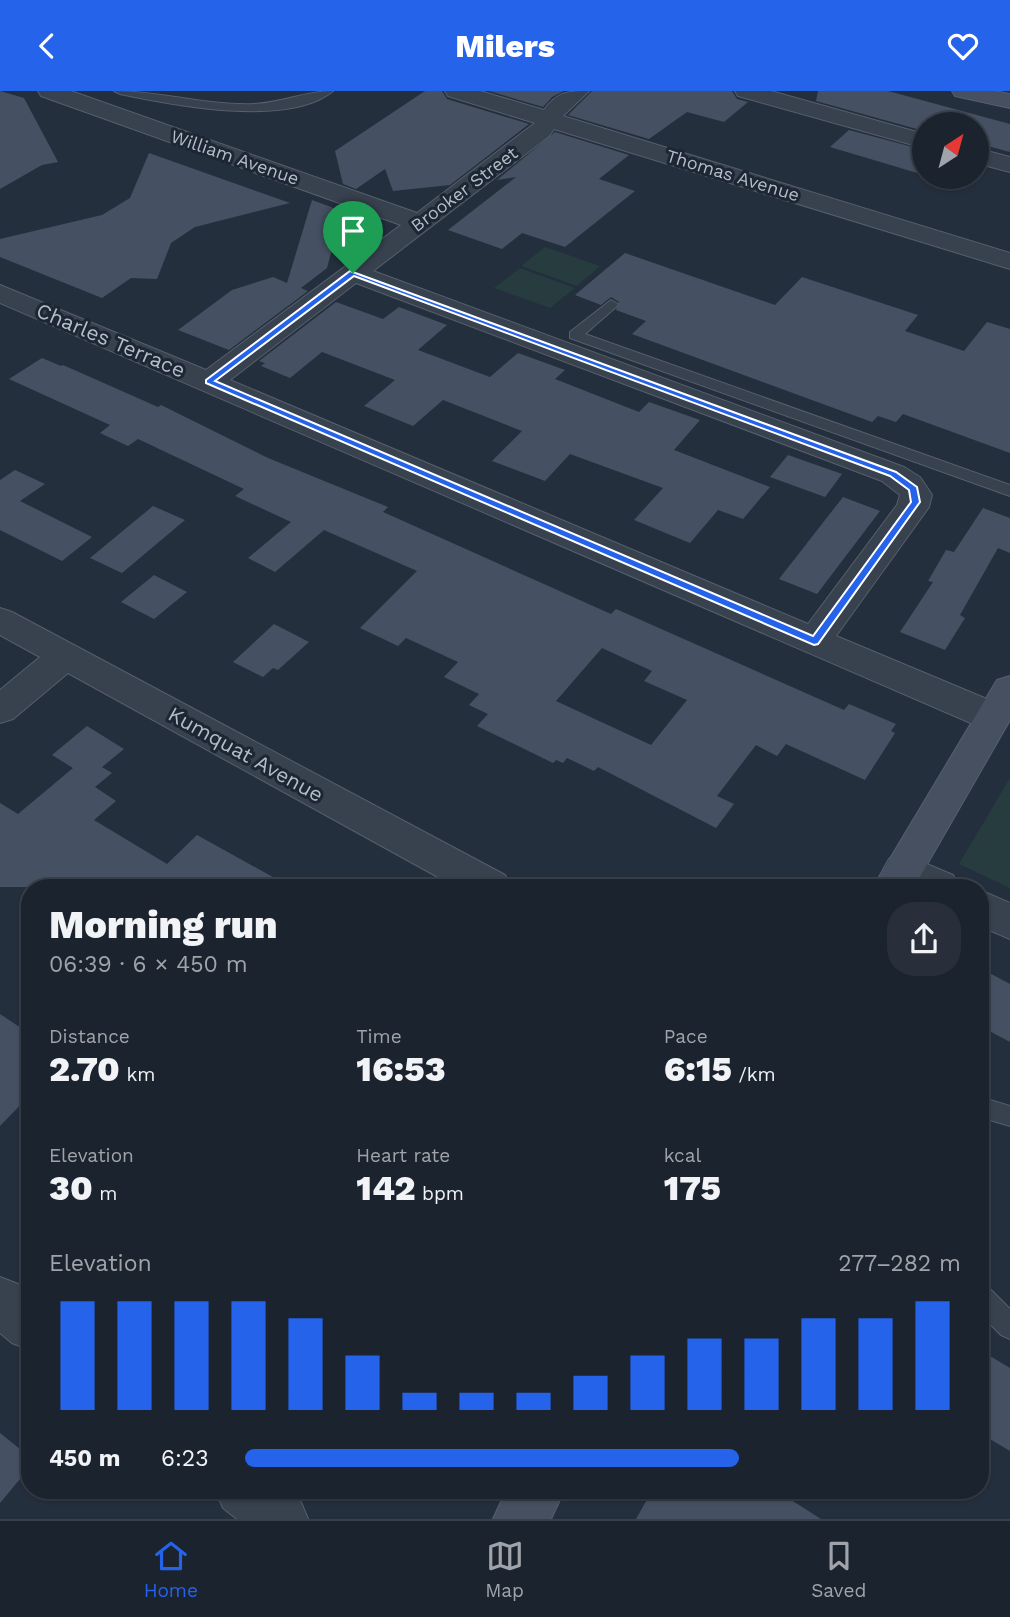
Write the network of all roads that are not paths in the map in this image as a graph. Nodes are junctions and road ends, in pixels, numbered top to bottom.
1 (49, 91) edge
2 (121, 91) edge
3 (327, 91) edge
4 (456, 91) edge
5 (578, 91) edge
6 (746, 91) edge
7 (963, 91) edge
8 (1010, 101) edge
9 (549, 119) junction
10 (912, 138) edge
11 (989, 159) edge
12 (1010, 165) edge
13 (421, 223) junction
14 (1010, 261) edge
15 (353, 273) junction
16 (0, 293) edge
17 (611, 304) dead end
18 (209, 382) junction
19 (1010, 491) edge
20 (0, 620) edge
21 (814, 641) junction
22 (65, 656) junction
23 (1002, 703) edge
24 (0, 710) edge
25 (476, 879) edge
26 (898, 879) edge
27 (989, 912) edge
28 (1010, 922) edge
29 (989, 1110) edge
30 (1010, 1116) edge
31 (0, 1302) edge
32 (989, 1306) edge
33 (21, 1318) edge
34 (1010, 1326) edge
35 (255, 1499) edge
36 (532, 1499) edge
37 (281, 1519) edge
38 (520, 1519) edge

1 - 13 street, William Avenue
2 - 3 lane
4 - 9 street, Thomas Avenue
5 - 9 street, Brooker Street
6 - 10 street
7 - 8 main road
9 - 13 street, Brooker Street
9 - 14 street, Thomas Avenue
11 - 12 street
13 - 15 street, Brooker Street
15 - 18 street, Brooker Street
15 - 21 street
16 - 18 street, Charles Terrace
17 - 19 lane
18 - 21 street, Charles Terrace
20 - 22 street, Kumquat Avenue
21 - 23 street, Charles Terrace
22 - 24 street
22 - 25 street, Kumquat Avenue
23 - 26 main road
27 - 28 street
29 - 30 lane
31 - 33 street
32 - 34 lane
35 - 37 street
36 - 38 main road

